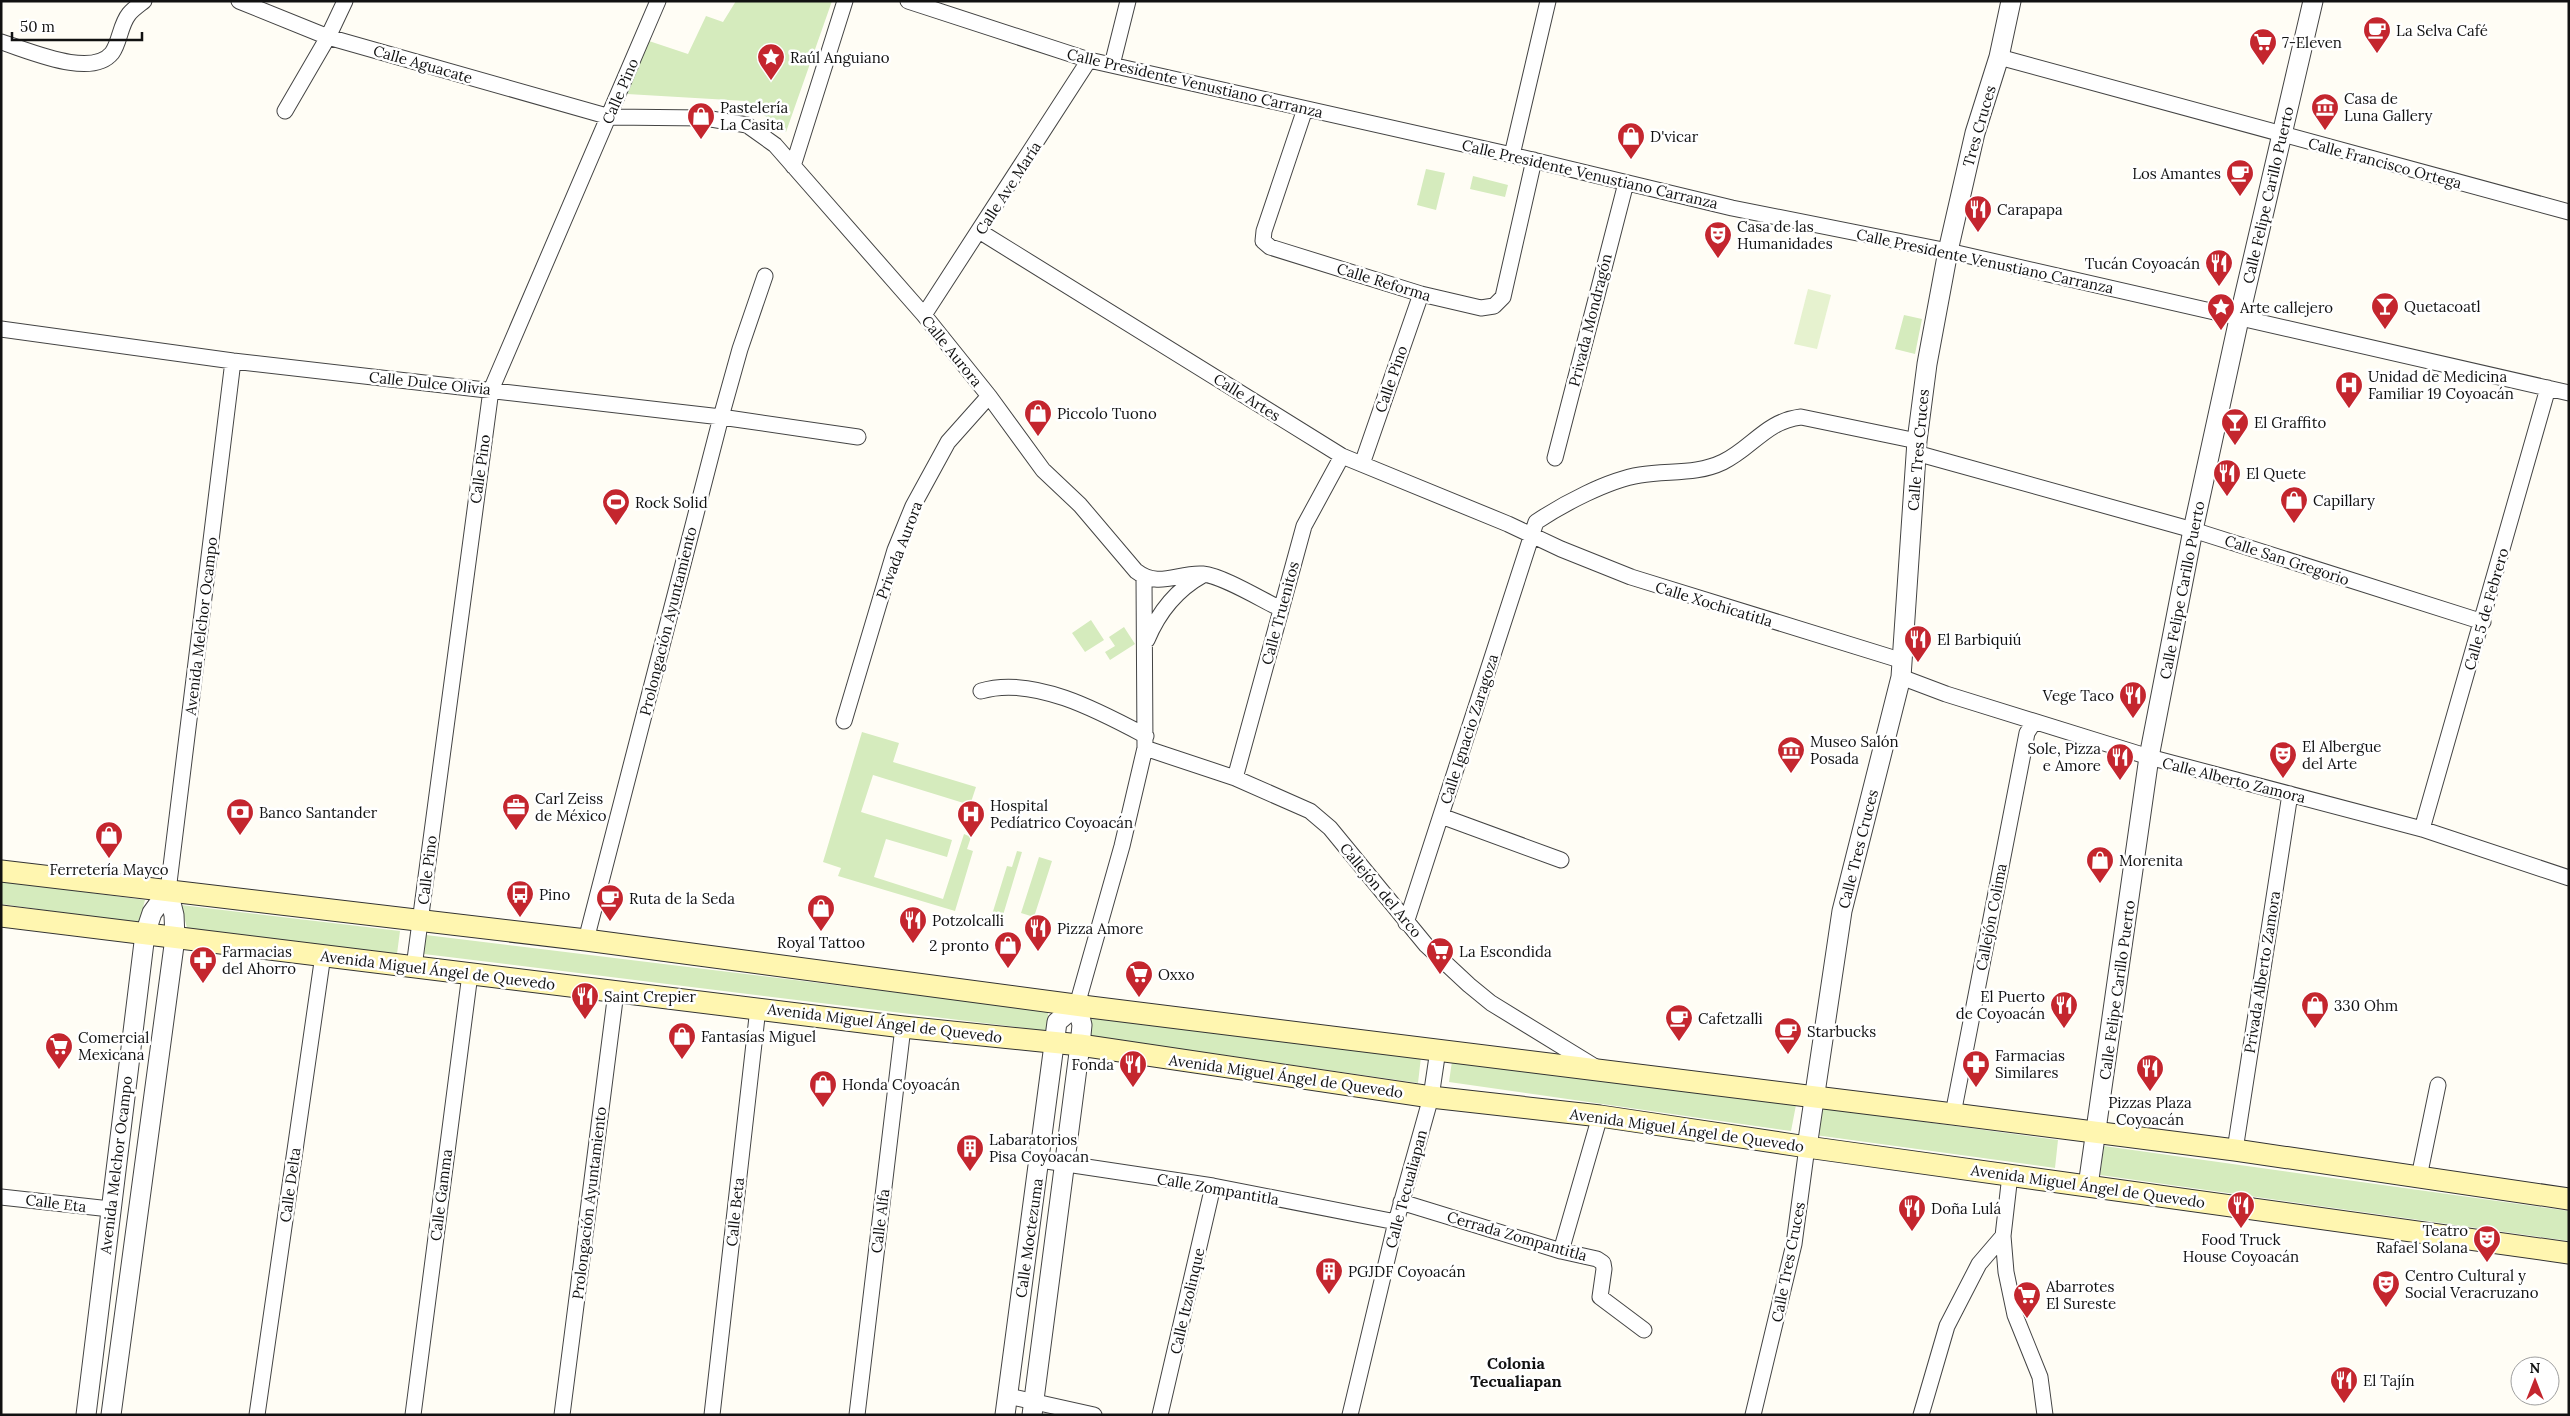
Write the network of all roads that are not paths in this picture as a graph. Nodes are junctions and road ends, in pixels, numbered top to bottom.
1 (144, 1) edge
2 (239, 1) edge
3 (345, 1) edge
4 (658, 1) edge
5 (845, 1) edge
6 (908, 1) edge
7 (1128, 1) edge
8 (1548, 1) edge
9 (2011, 1) edge
10 (2313, 1) edge
11 (328, 37) junction
12 (1, 42) edge
13 (1999, 57) junction
14 (1089, 60) junction
15 (1112, 65) junction
16 (1305, 109) junction
17 (284, 111) dead end
18 (610, 117) junction
19 (2281, 135) junction
20 (1512, 155) junction
21 (1534, 160) junction
22 (793, 166) junction
23 (1626, 183) junction
24 (2569, 212) edge
25 (979, 231) junction
26 (1948, 250) junction
27 (765, 276) dead end
28 (1421, 294) junction
29 (924, 315) junction
30 (2239, 318) junction
31 (1, 329) edge
32 (234, 361) junction
33 (2548, 388) junction
34 (491, 390) junction
35 (2569, 392) edge
36 (989, 396) junction
37 (721, 416) junction
38 (858, 437) dead end
39 (1916, 447) junction
40 (1342, 456) junction
41 (1555, 458) dead end
42 (1362, 464) junction
43 (2194, 530) junction
44 (1530, 535) junction
45 (1204, 574) junction
46 (1144, 578) junction
47 (1281, 608) junction
48 (2483, 622) junction
49 (1145, 644) junction
50 (1902, 669) junction
51 (981, 691) dead end
52 (844, 721) dead end
53 (2034, 722) junction
54 (1146, 742) junction
55 (2149, 758) junction
56 (1235, 778) junction
57 (2290, 794) junction
58 (1441, 816) junction
59 (2422, 829) junction
60 (1561, 860) dead end
61 (1, 871) edge
62 (2569, 878) edge
63 (168, 891) junction
64 (1, 916) edge
65 (421, 921) junction
66 (1406, 923) junction
67 (144, 934) junction
68 (175, 938) junction
69 (586, 940) junction
70 (323, 955) junction
71 (414, 967) junction
72 (470, 974) junction
73 (616, 992) junction
74 (1078, 1005) junction
75 (758, 1008) junction
76 (903, 1027) junction
77 (1054, 1042) junction
78 (1080, 1046) junction
79 (1438, 1050) junction
80 (1599, 1069) junction
81 (2438, 1085) dead end
82 (1431, 1097) junction
83 (1816, 1097) junction
84 (1953, 1114) junction
85 (1600, 1116) junction
86 (2097, 1133) junction
87 (1807, 1147) junction
88 (2235, 1150) junction
89 (1040, 1160) junction
90 (1065, 1164) junction
91 (2010, 1175) junction
92 (2419, 1177) junction
93 (1213, 1186) junction
94 (2088, 1186) junction
95 (1, 1197) edge
96 (2569, 1199) edge
97 (1401, 1202) junction
98 (110, 1209) junction
99 (1396, 1222) junction
100 (2003, 1236) junction
101 (1561, 1251) junction
102 (2569, 1253) edge
103 (1644, 1330) dead end
104 (1008, 1396) junction
105 (1033, 1408) edge
106 (86, 1415) edge
107 (111, 1415) edge
108 (257, 1415) edge
109 (413, 1415) edge
110 (562, 1415) edge
111 (712, 1415) edge
112 (857, 1415) edge
113 (1005, 1415) edge
114 (1094, 1415) edge
115 (1160, 1415) edge
116 (1350, 1415) edge
117 (1753, 1415) edge
118 (1922, 1415) edge
119 (2045, 1415) edge

1 - 12 street
2 - 11 street, Calle Aguacate
3 - 11 street
4 - 18 street, Calle Pino
5 - 22 street
6 - 14 street, Calle Presidente Venustiano Carranza
7 - 15 street
8 - 20 street
9 - 13 street, Tres Cruces
10 - 19 street, Calle Felipe Carillo Puerto
11 - 17 street
11 - 18 street, Calle Aguacate
13 - 19 street, Calle Francisco Ortega
13 - 26 street, Tres Cruces
14 - 15 street, Calle Presidente Venustiano Carranza
14 - 25 street, Calle Ave María
15 - 16 street, Calle Presidente Venustiano Carranza
16 - 20 street, Calle Presidente Venustiano Carranza
16 - 28 street, Calle Reforma
18 - 22 street, Calle Aurora
18 - 34 street, Calle Pino
19 - 24 street, Calle Francisco Ortega
19 - 30 street, Calle Felipe Carillo Puerto
20 - 21 street, Calle Presidente Venustiano Carranza
21 - 23 street, Calle Presidente Venustiano Carranza
21 - 28 street, Calle Reforma
22 - 29 street, Calle Aurora
23 - 26 street, Calle Presidente Venustiano Carranza
23 - 41 street, Privada Mondragón
25 - 29 street, Calle Ave María
25 - 40 street, Calle Artes
26 - 30 street, Calle Presidente Venustiano Carranza
26 - 39 street, Calle Tres Cruces
27 - 37 street, Prolongación Ayuntamiento
28 - 42 street, Calle Pino
29 - 36 street, Calle Aurora
30 - 33 street, Calle Presidente Venustiano Carranza
30 - 43 street, Calle Felipe Carillo Puerto
31 - 32 street, Calle Dulce Olivia
32 - 34 street, Calle Dulce Olivia
32 - 63 street, Avenida Melchor Ocampo
33 - 35 street, Calle Presidente Venustiano Carranza
33 - 48 street, Calle 5 de Febrero
34 - 37 street, Calle Dulce Olivia
34 - 65 street, Calle Pino
36 - 46 street, Calle Aurora
36 - 52 street, Privada Aurora
37 - 38 street, Calle Dulce Olivia
37 - 69 street, Prolongación Ayuntamiento
39 - 43 street, Calle San Gregorio
39 - 44 street, Calle Ignacio Zaragoza
39 - 50 street, Calle Tres Cruces
40 - 42 street, Calle Artes
40 - 47 street, Calle Truenitos
42 - 44 street, Calle Artes
43 - 48 street, Calle San Gregorio
43 - 55 street, Calle Felipe Carillo Puerto
44 - 50 street, Calle Xochicatitla
44 - 58 street, Calle Ignacio Zaragoza
45 - 46 street
45 - 47 street
45 - 49 street
46 - 49 street
47 - 56 street, Calle Truenitos
48 - 59 street, Calle 5 de Febrero
49 - 54 street
50 - 53 street, Calle Alberto Zamora
50 - 83 street, Calle Tres Cruces
51 - 54 street, Callejón del Arco
53 - 55 street, Calle Alberto Zamora
53 - 84 street, Callejón Colima
54 - 56 street, Callejón del Arco
54 - 74 street
55 - 57 street, Calle Alberto Zamora
55 - 86 street, Calle Felipe Carillo Puerto
56 - 66 street, Callejón del Arco
57 - 59 street, Calle Alberto Zamora
57 - 88 street, Privada Alberto Zamora
58 - 60 street
58 - 66 street, Calle Ignacio Zaragoza
59 - 62 street, Calle Alberto Zamora
61 - 63 main road
63 - 65 main road
63 - 67 street, Avenida Melchor Ocampo
63 - 68 street, Avenida Melchor Ocampo
64 - 67 main road, Avenida Miguel Ángel de Quevedo
65 - 69 main road
65 - 71 street, Calle Pino
66 - 80 street, Callejón del Arco
67 - 68 main road, Avenida Miguel Ángel de Quevedo
67 - 98 street, Avenida Melchor Ocampo
68 - 70 main road, Avenida Miguel Ángel de Quevedo
68 - 107 street, Avenida Melchor Ocampo
69 - 74 main road
70 - 71 main road, Avenida Miguel Ángel de Quevedo
70 - 108 street, Calle Delta
71 - 72 main road, Avenida Miguel Ángel de Quevedo
72 - 73 main road, Avenida Miguel Ángel de Quevedo
72 - 109 street, Calle Gamma
73 - 75 main road, Avenida Miguel Ángel de Quevedo
73 - 110 street, Prolongación Ayuntamiento
74 - 77 street, Calle Moctezuma
74 - 78 street, Calle Moctezuma
74 - 79 main road
75 - 76 main road, Avenida Miguel Ángel de Quevedo
75 - 111 street, Calle Beta
76 - 77 main road, Avenida Miguel Ángel de Quevedo
76 - 112 street, Calle Alfa
77 - 78 main road, Avenida Miguel Ángel de Quevedo
77 - 89 street, Calle Moctezuma
78 - 82 main road, Avenida Miguel Ángel de Quevedo
78 - 90 street, Calle Moctezuma
79 - 80 main road
79 - 82 street, Calle Tecualiapan
80 - 83 main road
81 - 92 street
82 - 85 main road, Avenida Miguel Ángel de Quevedo
82 - 97 street, Calle Tecualiapan
83 - 84 main road
83 - 87 street, Calle Tres Cruces
84 - 86 main road
85 - 87 main road, Avenida Miguel Ángel de Quevedo
85 - 101 street
86 - 88 main road
86 - 94 street, Calle Felipe Carillo Puerto
87 - 91 main road, Avenida Miguel Ángel de Quevedo
87 - 117 street, Calle Tres Cruces
88 - 92 main road
89 - 90 street, Calle Zompantitla
89 - 104 street, Calle Moctezuma
90 - 93 street, Calle Zompantitla
90 - 105 street, Calle Moctezuma
91 - 94 main road, Avenida Miguel Ángel de Quevedo
91 - 100 street
92 - 96 main road
93 - 99 street, Calle Zompantitla
93 - 115 street, Calle Itzolinque
94 - 102 main road, Avenida Miguel Ángel de Quevedo
95 - 98 street, Calle Eta
97 - 99 street, Calle Tecualiapan
97 - 101 street, Cerrada Zompantitla
98 - 106 street, Avenida Melchor Ocampo
99 - 116 street, Calle Tecualiapan
100 - 118 street
100 - 119 street
101 - 103 street, Cerrada Zompantitla
104 - 105 street
104 - 113 street, Calle Moctezuma
105 - 114 street

